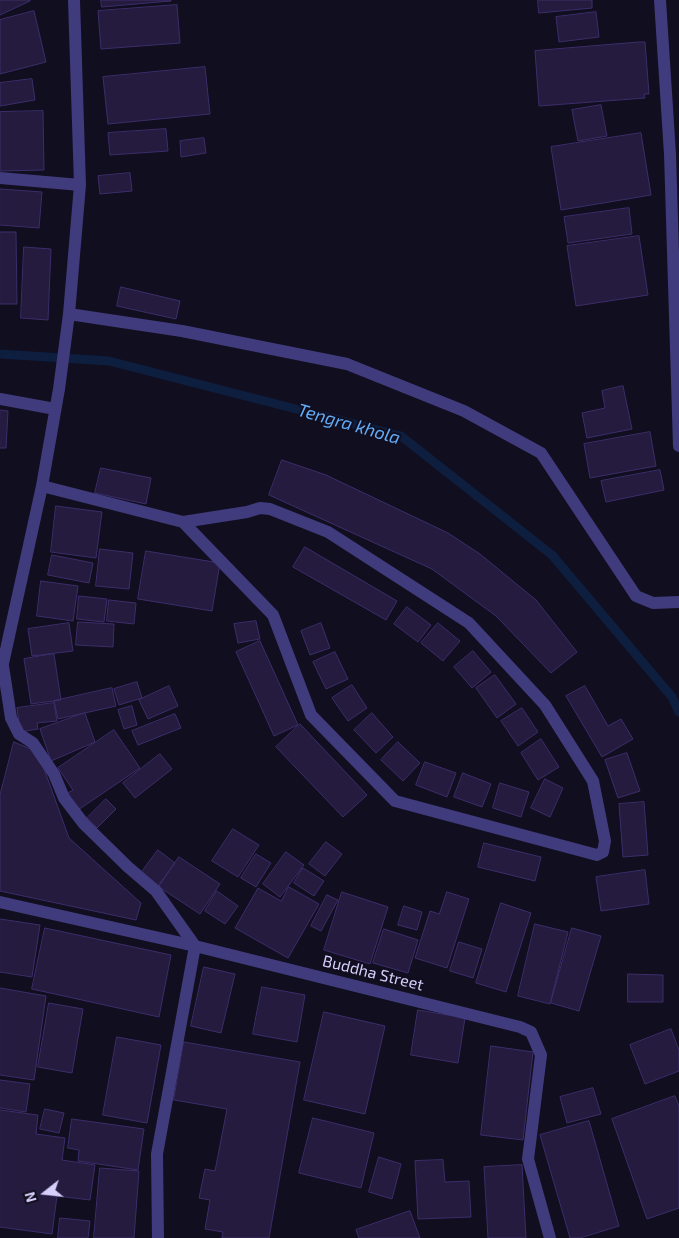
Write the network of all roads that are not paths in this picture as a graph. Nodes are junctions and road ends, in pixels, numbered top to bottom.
1 (74, 0) edge
2 (660, 0) edge
3 (0, 178) edge
4 (80, 185) junction
5 (68, 320) junction
6 (0, 399) edge
7 (56, 409) junction
8 (679, 446) edge
9 (42, 486) junction
10 (183, 522) junction
11 (679, 602) edge
12 (1, 668) edge
13 (0, 902) edge
14 (195, 946) junction
15 (158, 1238) edge
16 (550, 1238) edge

1 - 4 street
2 - 8 street
3 - 4 street
4 - 5 street
5 - 7 street
5 - 11 street
6 - 7 street
7 - 9 street
9 - 10 street
9 - 12 street
10 - 10 street
12 - 14 street
13 - 14 street, Buddha Street
14 - 15 street
14 - 16 street, Buddha Street

